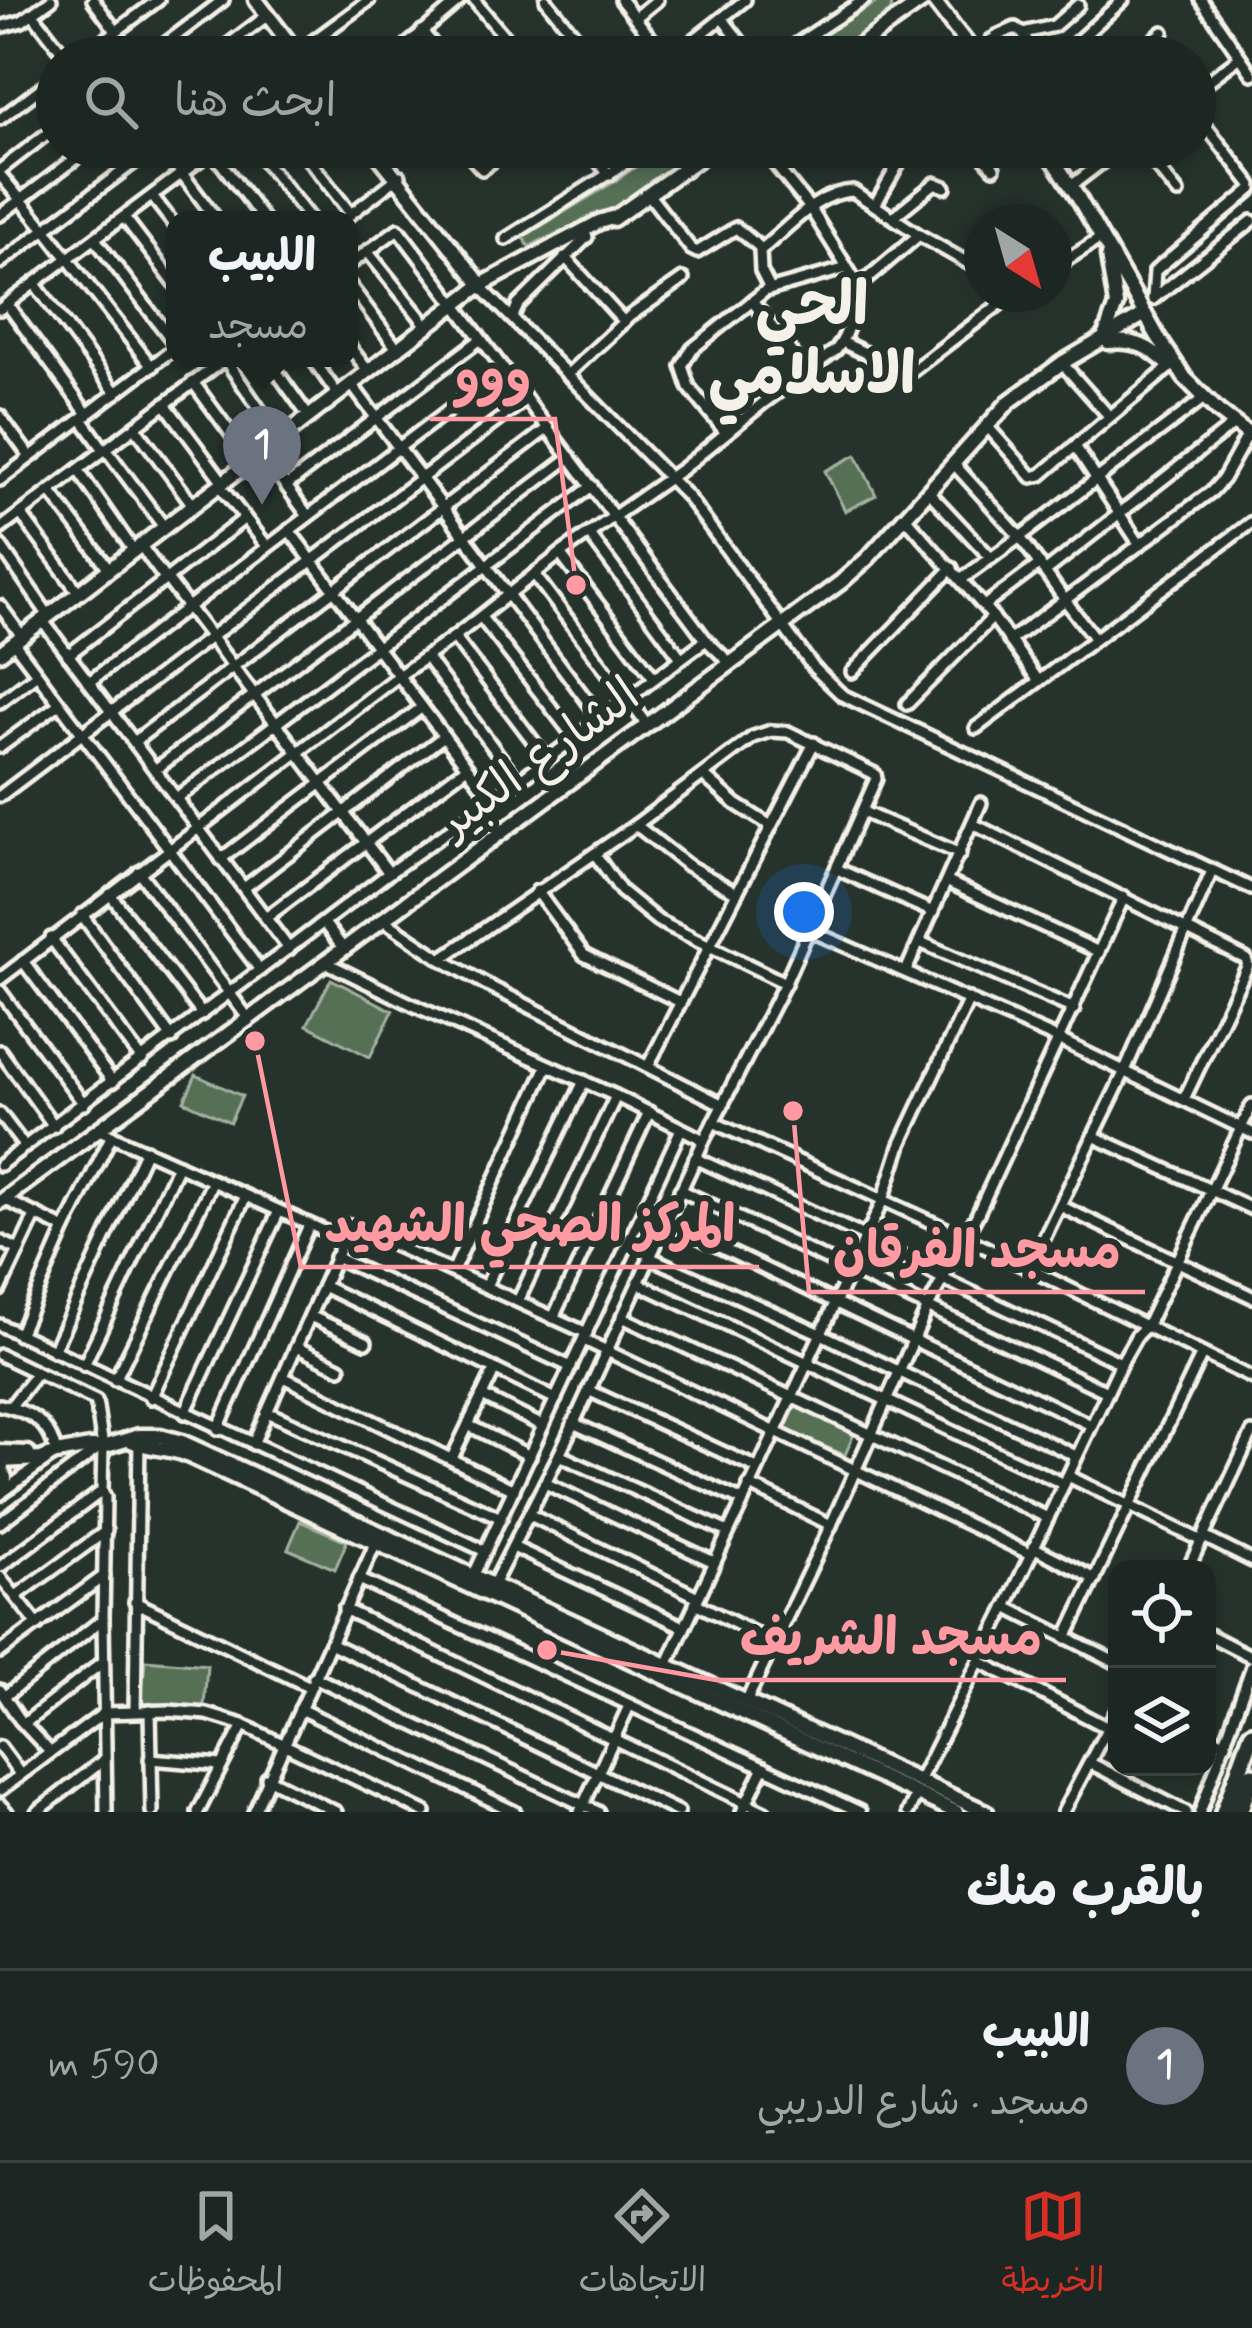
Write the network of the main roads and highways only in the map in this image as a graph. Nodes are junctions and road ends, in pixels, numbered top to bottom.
1 (1252, 1734) edge
2 (1252, 1775) edge
3 (1224, 1812) edge
4 (1238, 1812) edge

1 - 3 highway
2 - 4 highway

